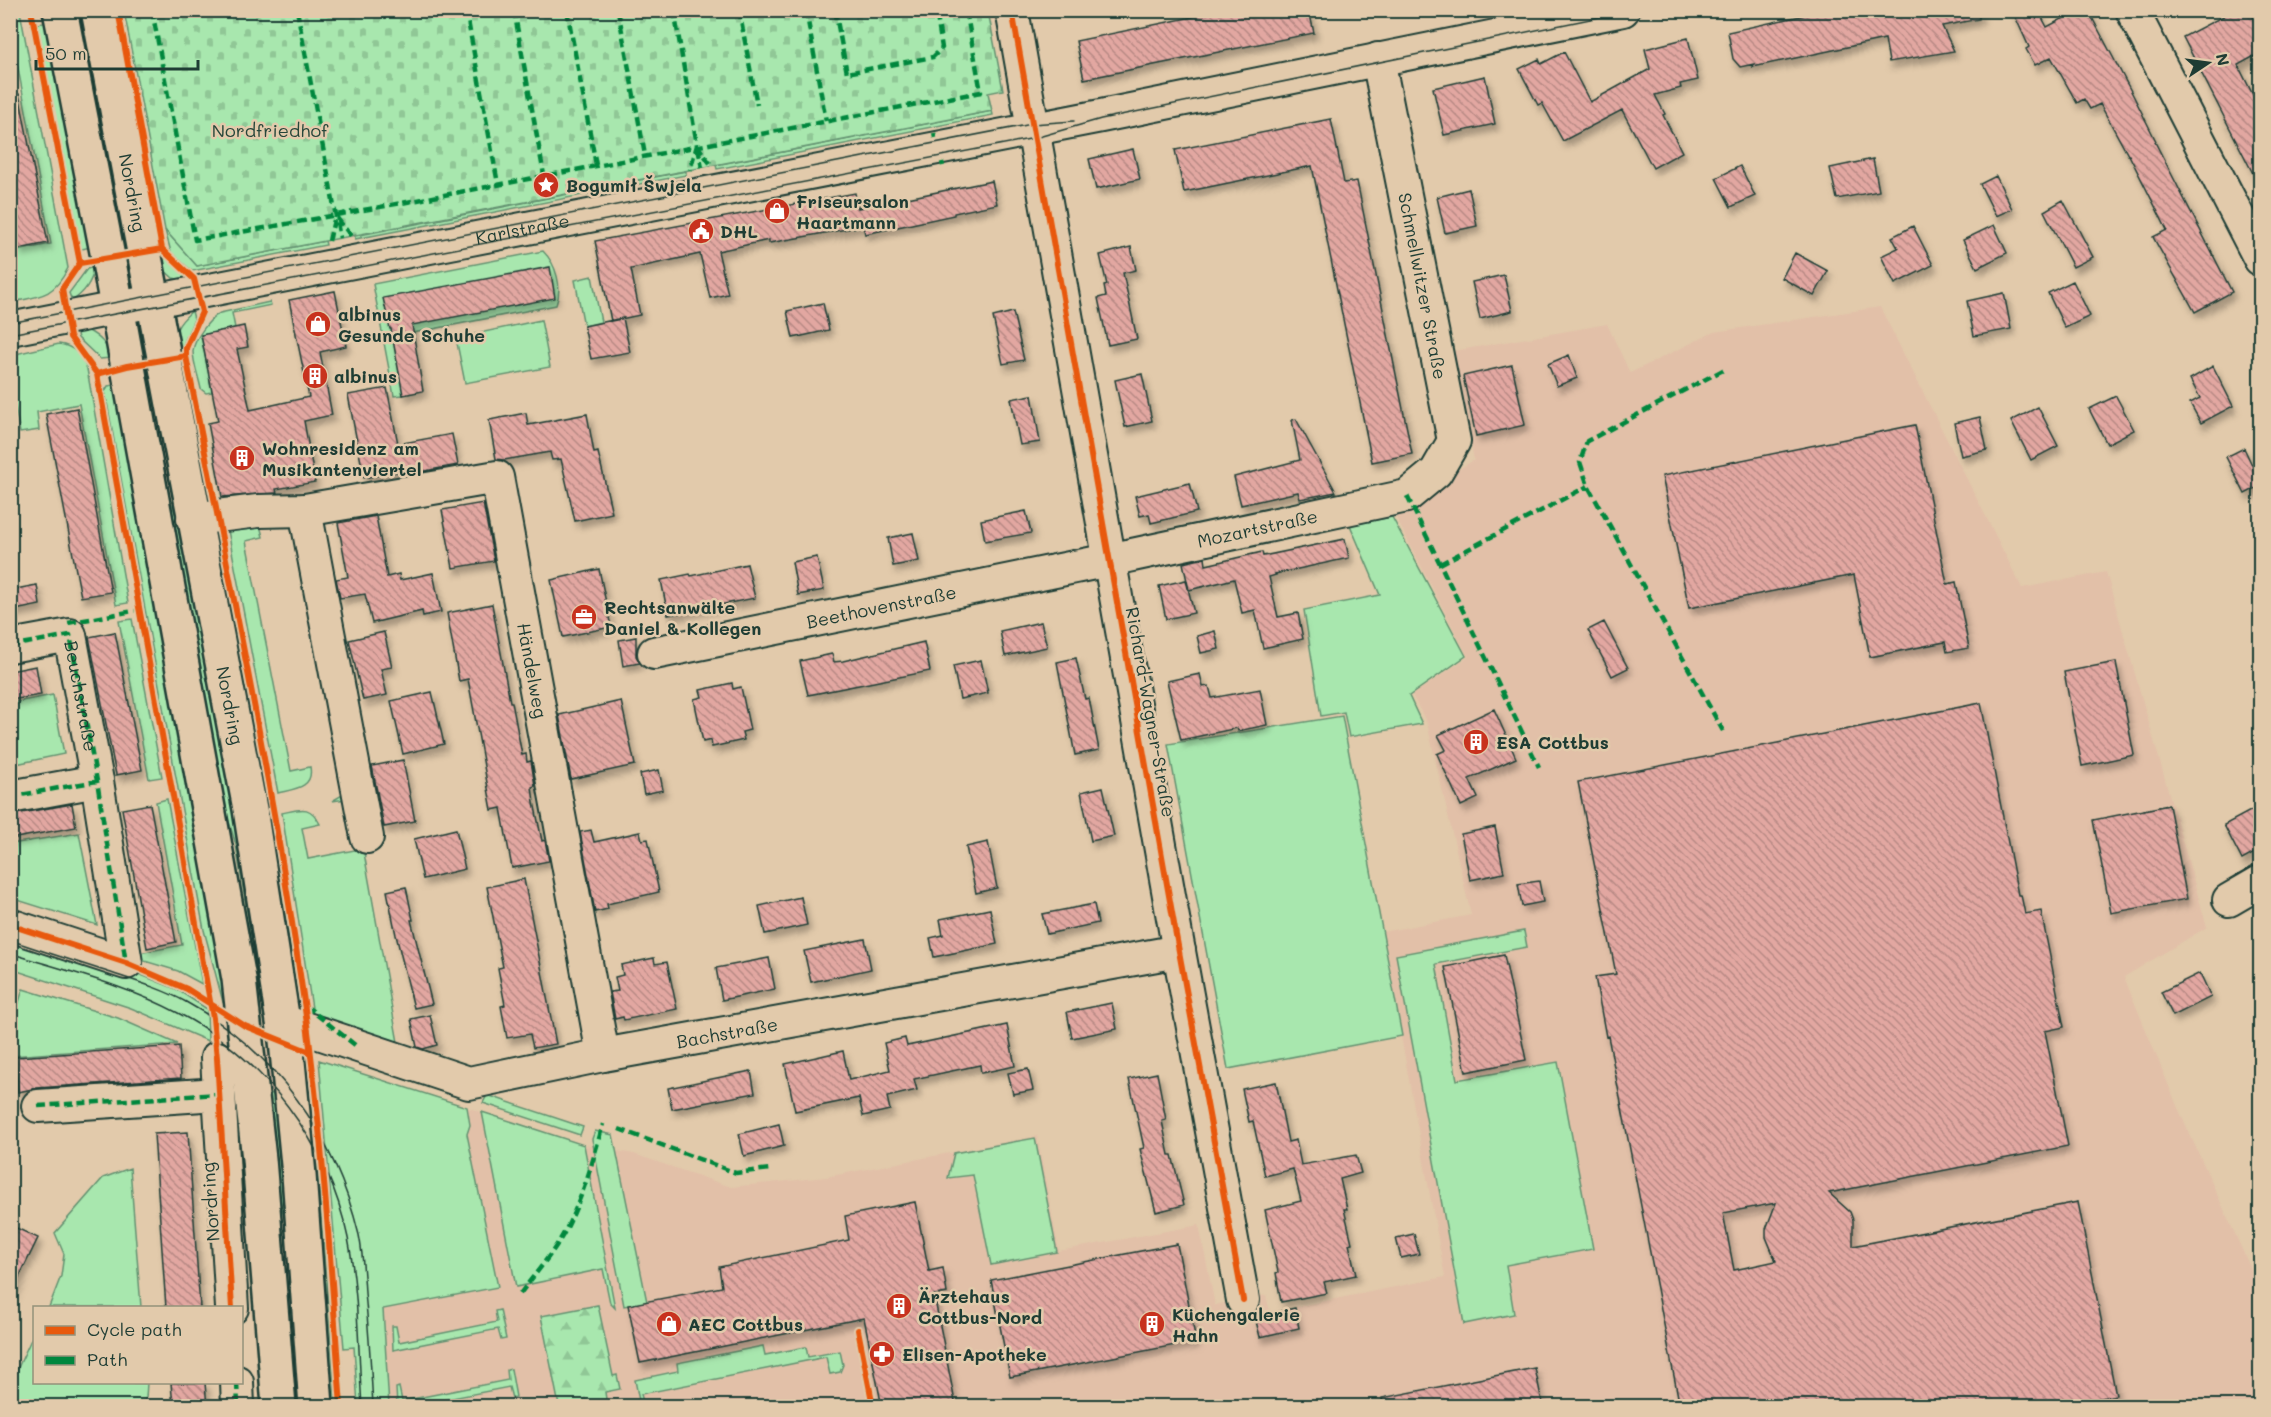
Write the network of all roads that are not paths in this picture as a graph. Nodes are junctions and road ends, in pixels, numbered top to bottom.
1 (60, 10) edge
2 (98, 10) edge
3 (1012, 10) edge
4 (1623, 10) edge
5 (2132, 10) edge
6 (1378, 59) junction
7 (1033, 129) junction
8 (2260, 259) edge
9 (153, 300) junction
10 (116, 308) junction
11 (10, 329) edge
12 (1407, 496) joint
13 (305, 510) junction
14 (194, 519) junction
15 (1109, 560) junction
16 (10, 646) edge
17 (654, 653) dead end
18 (98, 781) junction
19 (10, 797) edge
20 (367, 837) dead end
21 (2260, 882) edge
22 (2229, 900) dead end
23 (10, 926) edge
24 (1179, 951) junction
25 (242, 1003) junction
26 (283, 1021) junction
27 (603, 1055) junction
28 (217, 1058) dead end
29 (218, 1094) junction
30 (38, 1106) dead end
31 (1243, 1300) dead end
32 (232, 1306) edge
33 (237, 1384) edge
34 (238, 1407) edge
35 (279, 1407) edge
36 (316, 1407) edge

1 - 10 main road, Nordring
2 - 9 main road, Nordring
3 - 7 street, Richard-Wagner-Straße
4 - 6 street
5 - 8 street
6 - 7 street
6 - 12 street, Schmellwitzer Straße
7 - 9 street, Karlstraße
7 - 15 street, Richard-Wagner-Straße
9 - 10 street, Karlstraße
9 - 14 main road, Nordring
10 - 11 street, Karlstraße
10 - 25 main road, Nordring
12 - 15 street, Mozartstraße
13 - 14 street, Händelweg
13 - 20 street
13 - 27 street, Händelweg
14 - 26 main road, Nordring
15 - 17 street, Beethovenstraße
15 - 24 street, Richard-Wagner-Straße
16 - 18 street, Beuchstraße
18 - 19 street
18 - 23 street, Beuchstraße
21 - 22 street
24 - 27 street, Bachstraße
24 - 31 street, Richard-Wagner-Straße
25 - 26 main road
25 - 35 main road, Nordring
26 - 27 street, Bachstraße
26 - 36 main road, Nordring
28 - 29 street, Nordring
29 - 30 street
29 - 32 street, Nordring
33 - 34 street

